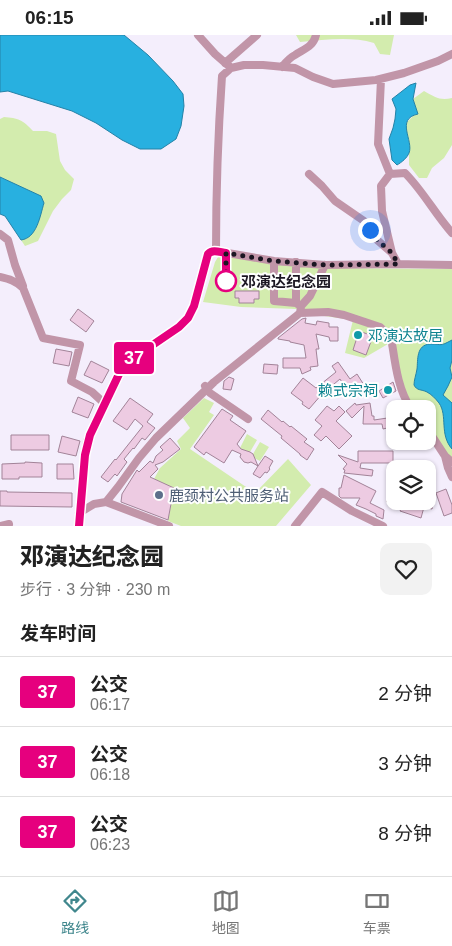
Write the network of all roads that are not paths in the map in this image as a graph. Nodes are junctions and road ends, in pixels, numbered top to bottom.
1 (198, 35) edge
2 (257, 35) edge
3 (316, 35) edge
4 (452, 53) edge
5 (228, 66) junction
6 (282, 67) junction
7 (380, 79) junction
8 (309, 174) dead end
9 (390, 175) junction
10 (452, 233) edge
11 (0, 235) edge
12 (216, 251) junction
13 (226, 253) junction
14 (392, 253) junction
15 (274, 261) junction
16 (296, 262) junction
17 (398, 264) junction
18 (325, 265) junction
19 (452, 265) edge
20 (0, 277) edge
21 (226, 281) dead end
22 (23, 288) junction
23 (299, 307) junction
24 (204, 386) dead end
25 (406, 400) edge
26 (105, 404) junction
27 (248, 419) dead end
28 (436, 442) edge
29 (445, 456) junction
30 (452, 462) edge
31 (452, 477) edge
32 (106, 502) junction
33 (79, 513) junction
34 (9, 524) dead end
35 (0, 526) edge
36 (79, 526) edge
37 (169, 526) edge
38 (295, 526) edge
39 (383, 526) edge

1 - 5 street
2 - 5 street
3 - 6 street
4 - 7 street
5 - 6 street
5 - 12 street
6 - 7 street
7 - 9 street
8 - 14 street
9 - 10 street
9 - 14 street
11 - 22 street
12 - 13 street
12 - 26 street
13 - 15 street
13 - 21 street
14 - 17 street
15 - 16 street
15 - 23 street
16 - 18 street
16 - 23 street
17 - 18 street
17 - 19 street
18 - 23 street
20 - 22 street
22 - 26 street
23 - 25 street
23 - 32 street
24 - 27 street
26 - 33 street
28 - 29 street
29 - 30 street
29 - 31 street
32 - 33 street
32 - 37 street
33 - 36 street
34 - 35 street
38 - 39 street

